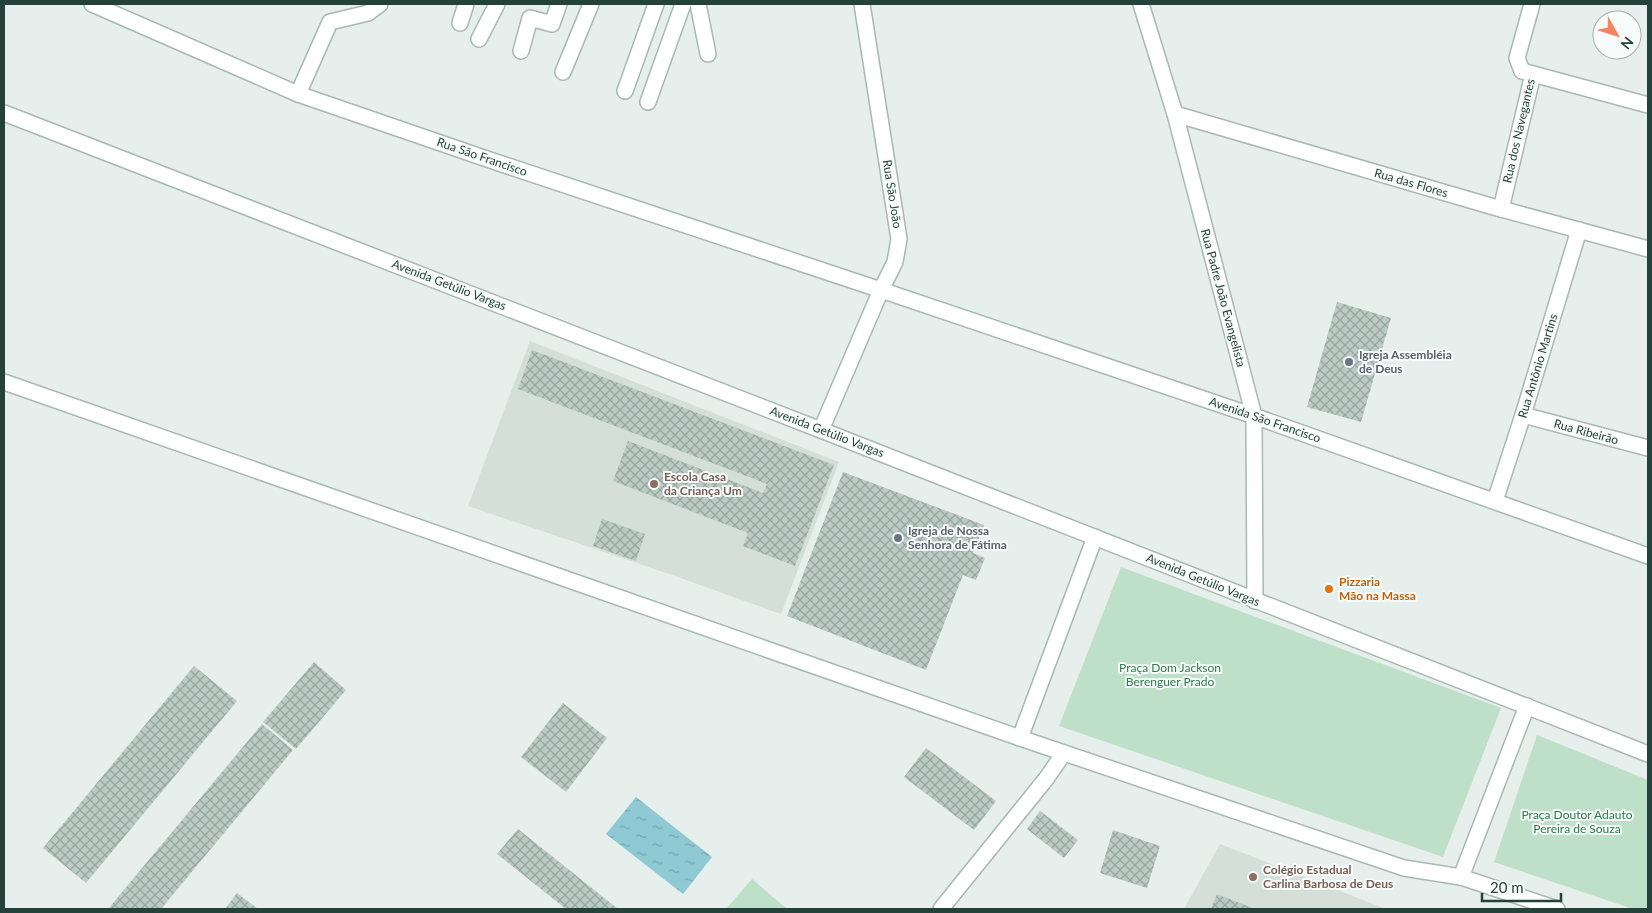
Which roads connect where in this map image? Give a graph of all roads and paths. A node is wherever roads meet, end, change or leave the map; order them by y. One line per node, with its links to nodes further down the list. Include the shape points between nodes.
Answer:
1 (92, 4): 20 (street, Rua São Francisco)
2 (380, 4): 20 (street, via 368,13 330,22)
3 (466, 4): 13 (street)
4 (497, 4): 14 (street)
5 (559, 4): 15 (street, via 552,24 530,18)
6 (591, 4): 17 (street)
7 (656, 4): 19 (street)
8 (683, 4): 21 (street)
9 (698, 4): 16 (street)
10 (862, 4): 28 (street, Rua São João, via 899,239 895,262)
11 (1141, 4): 24 (street, Rua Padre João Evangelista)
12 (1532, 4): 18 (street, Rua dos Navegantes, via 1517,58)
13 (460, 23)
14 (479, 39)
15 (521, 51)
16 (708, 54)
17 (563, 72)
18 (1528, 73): 22 (street); 25 (street, Rua dos Navegantes)
19 (625, 91)
20 (298, 94): 28 (street, Rua São Francisco)
21 (648, 102)
22 (1648, 105)
23 (4, 113): 32 (street, Avenida Getúlio Vargas)
24 (1176, 114): 25 (street, Rua das Flores); 31 (street, Rua Padre João Evangelista)
25 (1501, 209): 26 (street, Rua das Flores)
26 (1579, 230): 27 (street, Rua das Flores); 30 (street, Rua Antônio Martins)
27 (1648, 248)
28 (880, 290): 31 (street, Avenida São Francisco); 32 (street, Rua São João)
29 (4, 382): 39 (street)
30 (1523, 415): 33 (street, Rua Ribeirão); 34 (street, Rua Antônio Martins)
31 (1254, 416): 34 (street, Avenida São Francisco); 37 (street, Rua Padre João Evangelista)
32 (821, 430): 35 (street, Avenida Getúlio Vargas)
33 (1648, 448)
34 (1495, 501): 36 (street, Avenida São Francisco)
35 (1095, 537): 37 (street, Avenida Getúlio Vargas); 39 (street)
36 (1648, 556)
37 (1255, 601): 38 (street, Avenida Getúlio Vargas)
38 (1527, 706): 41 (street, Avenida Getúlio Vargas); 42 (street)
39 (1020, 738): 40 (street)
40 (1064, 753): 42 (street, via 1404,868); 43 (street)
41 (1648, 754)
42 (1460, 877): 44 (street)
43 (941, 909)
44 (1557, 909)

